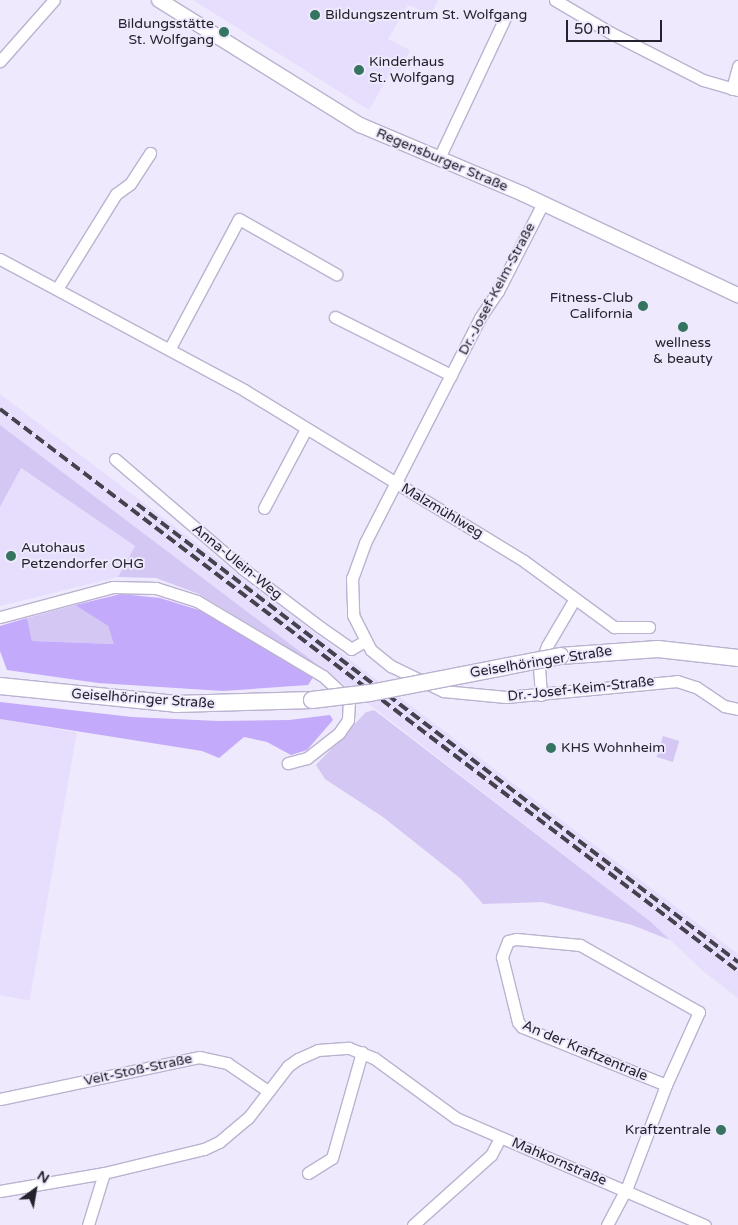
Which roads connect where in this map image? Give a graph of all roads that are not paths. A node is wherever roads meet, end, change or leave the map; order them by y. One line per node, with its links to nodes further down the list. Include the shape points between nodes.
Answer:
1 (54, 0): 5 (street)
2 (159, 0): 9 (street, Regensburger Straße, via 360,126)
3 (555, 0): 7 (street, via 702,80)
4 (504, 20): 9 (street)
5 (0, 61)
6 (738, 66): 7 (street)
7 (735, 90)
8 (150, 154): 13 (street, via 130,184 116,194)
9 (439, 158): 10 (street, Regensburger Straße)
10 (543, 203): 14 (street, Regensburger Straße); 17 (street, Dr.-Josef-Keim-Straße)
11 (0, 259): 13 (street, Malzmühlweg)
12 (336, 274): 16 (street, via 239,219)
13 (57, 288): 16 (street, Malzmühlweg)
14 (738, 295)
15 (335, 317): 17 (street)
16 (170, 348): 18 (street, Malzmühlweg)
17 (451, 375): 20 (street, Dr.-Josef-Keim-Straße)
18 (306, 429): 20 (street, Malzmühlweg); 21 (street)
19 (116, 460): 25 (street, Anna-Ulein-Weg, via 242,568 320,627 351,649)
20 (396, 484): 22 (street, Malzmühlweg, via 524,561); 25 (street, Dr.-Josef-Keim-Straße, via 365,544 352,578 353,615)
21 (264, 508)
22 (574, 600): 24 (street, Malzmühlweg, via 614,628); 28 (street, via 547,646 540,666)
23 (0, 617): 30 (street, via 113,587 156,588 198,601 323,676 348,700 348,720 340,733 307,758)
24 (649, 627)
25 (365, 641): 28 (street, Dr.-Josef-Keim-Straße, via 391,666 443,691 474,696)
26 (738, 658): 27 (main road, Geiselhöringer Straße, bridge, via 658,649 560,656 380,691 312,700 176,704)
27 (0, 686)
28 (541, 695): 29 (street, Dr.-Josef-Keim-Straße, via 677,681 696,687 724,706)
29 (738, 709)
30 (288, 763)
31 (362, 1052): 33 (street, via 336,1048 308,1054 288,1066); 35 (street, via 456,1118); 36 (street, via 332,1158)
32 (666, 1085): 32 (street, An der Kraftzentrale, via 699,1012 580,946 516,939 508,942 502,957 522,1027); 38 (street, An der Kraftzentrale)
33 (268, 1091): 34 (street, Veit-Stoß-Straße, via 227,1063 199,1057); 37 (street, via 248,1118 219,1142 189,1154)
34 (0, 1099)
35 (500, 1138): 38 (street, Mahkornstraße); 41 (street, Mahkornstraße, via 492,1156)
36 (308, 1172)
37 (104, 1173): 39 (street); 40 (street)
38 (626, 1190): 42 (street, An der Kraftzentrale); 43 (street, Mahkornstraße)
39 (0, 1191)
40 (88, 1225)
41 (413, 1225)
42 (607, 1225)
43 (705, 1225)

